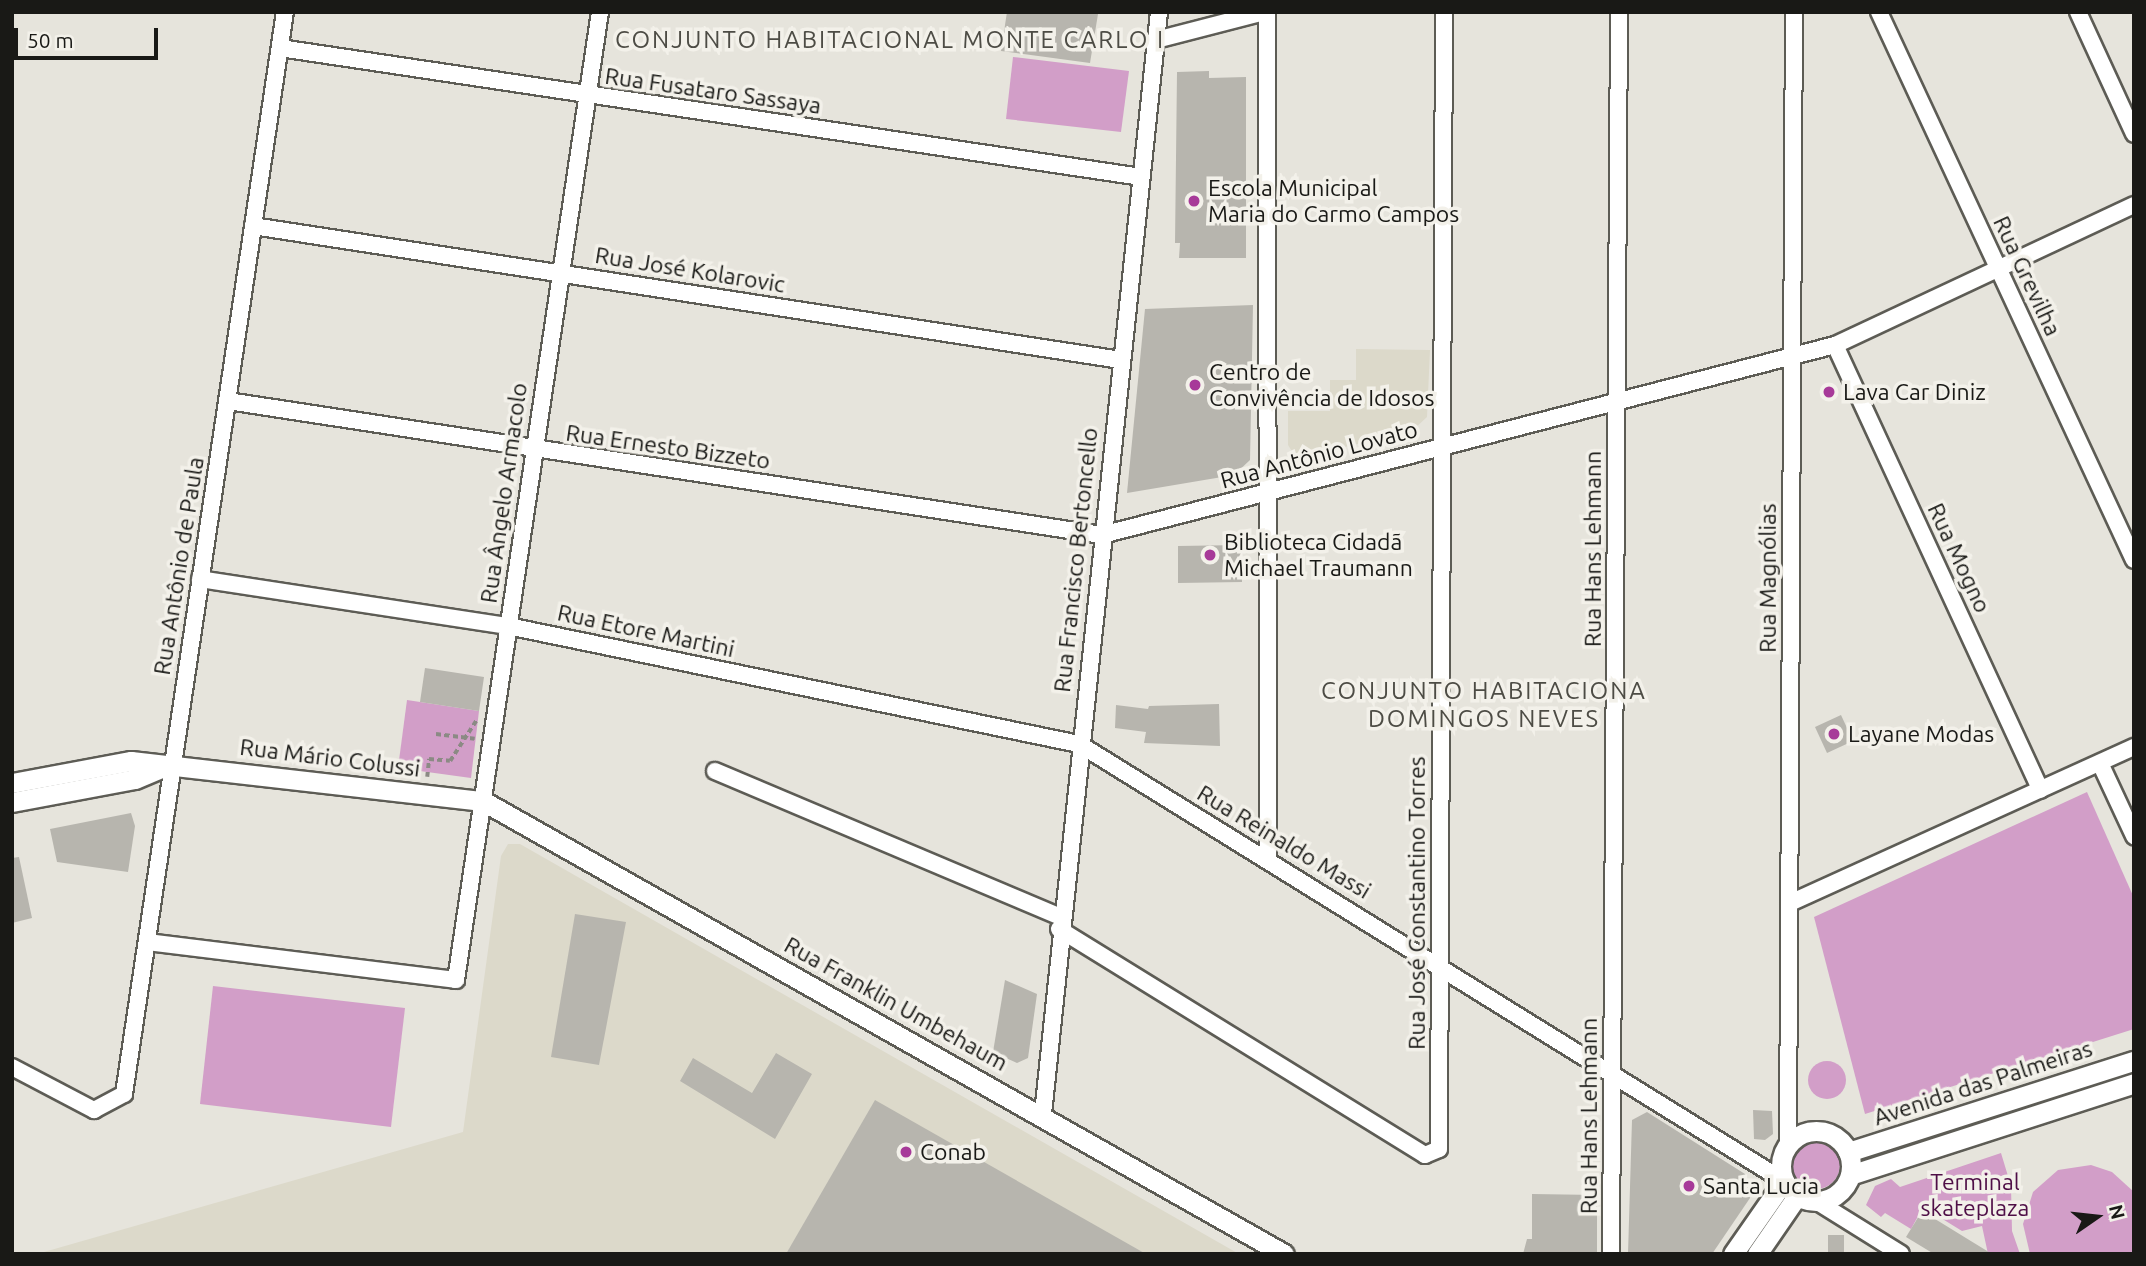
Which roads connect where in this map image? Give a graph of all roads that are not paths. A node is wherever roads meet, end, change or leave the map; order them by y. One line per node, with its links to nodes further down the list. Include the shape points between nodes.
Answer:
1 (285, 12): 11 (street, Rua Antônio de Paula)
2 (600, 12): 12 (street, Rua Ângelo Armacolo)
3 (1159, 12): 10 (street, Rua Francisco Bertoncello)
4 (1265, 12): 10 (street); 26 (street)
5 (1444, 12): 24 (street, Rua José Constantino Torres)
6 (1619, 12): 23 (street, Rua Hans Lehmann)
7 (1794, 12): 20 (street, Rua Magnólias)
8 (1879, 12): 17 (street, Rua Grevilha)
9 (2078, 12): 13 (street)
10 (1156, 40): 14 (street, Rua Francisco Bertoncello)
11 (280, 48): 12 (street, Rua Fusataro Sassaya); 16 (street, Rua Antônio de Paula)
12 (587, 96): 14 (street, Rua Fusataro Sassaya); 18 (street, Rua Ângelo Armacolo)
13 (2134, 134)
14 (1141, 177): 21 (street, Rua Francisco Bertoncello)
15 (2134, 205): 17 (street, Rua Antônio Lovato)
16 (253, 226): 18 (street, Rua José Kolarovic); 22 (street, Rua Antônio de Paula)
17 (1998, 268): 19 (street, Rua Antônio Lovato); 28 (street, Rua Grevilha)
18 (561, 272): 21 (street, Rua José Kolarovic); 25 (street, Rua Ângelo Armacolo)
19 (1835, 345): 20 (street, Rua Antônio Lovato); 38 (street, Rua Mogno)
20 (1791, 359): 23 (street, Rua Antônio Lovato); 43 (street, Rua Magnólias)
21 (1121, 360): 27 (street, Rua Francisco Bertoncello)
22 (228, 401): 25 (street, Rua Ernesto Bizzeto); 29 (street, Rua Antônio de Paula)
23 (1616, 403): 24 (street, Rua Antônio Lovato); 49 (street, Rua Hans Lehmann)
24 (1442, 446): 26 (street, Rua Antônio Lovato); 46 (street, Rua José Constantino Torres)
25 (532, 450): 27 (street, Rua Ernesto Bizzeto); 30 (street, Rua Ângelo Armacolo)
26 (1266, 492): 27 (street, Rua Antônio Lovato); 42 (street)
27 (1102, 535): 31 (street, Rua Francisco Bertoncello)
28 (2134, 560)
29 (200, 579): 30 (street, Rua Etore Martini); 34 (street, Rua Antônio de Paula)
30 (508, 626): 31 (street, Rua Etore Martini); 39 (street, Rua Ângelo Armacolo)
31 (1079, 744): 42 (street, Rua Reinaldo Massi); 44 (street, Rua Francisco Bertoncello)
32 (2134, 747): 33 (street)
33 (2100, 763): 38 (street); 41 (street)
34 (171, 764): 35 (street, Rua Mário Colussi); 39 (street, Rua Mário Colussi); 45 (street, Rua Antônio de Paula)
35 (133, 770): 37 (street); 40 (street)
36 (715, 771): 44 (street)
37 (12, 783)
38 (2041, 790): 43 (street)
39 (483, 801): 45 (street, Rua Ângelo Armacolo, via 456,980); 51 (street, Rua Franklin Umbehaum)
40 (12, 802)
41 (2134, 836)
42 (1268, 859): 46 (street, Rua Reinaldo Massi)
43 (1790, 903): 52 (street, Rua Magnólias)
44 (1060, 923): 46 (street, Rua José Constantino Torres, via 1425,1156 1439,1149); 51 (street, Rua Francisco Bertoncello)
45 (147, 942): 48 (street, Rua Antônio de Paula, via 124,1094 94,1111)
46 (1439, 964): 49 (street, Rua Reinaldo Massi)
47 (2134, 1061): 53 (street, Avenida das Palmeiras)
48 (12, 1067)
49 (1613, 1075): 55 (street, Rua Reinaldo Massi); 58 (street, Rua Hans Lehmann)
50 (2134, 1083): 54 (street, Avenida das Palmeiras)
51 (1044, 1114): 57 (street, Rua Franklin Umbehaum)
52 (1788, 1144): 53 (street, via 1815,1130 1835,1136); 55 (street, via 1781,1162)
53 (1848, 1152): 54 (street)
54 (1850, 1175): 55 (street, via 1837,1194)
55 (1799, 1193): 56 (street, Rua Reinaldo Massi); 59 (street); 60 (street)
56 (1872, 1236): 61 (street); 62 (street, Rua Reinaldo Massi)
57 (1284, 1254)
58 (1611, 1254)
59 (1733, 1254)
60 (1758, 1254)
61 (1872, 1254)
62 (1901, 1254)

